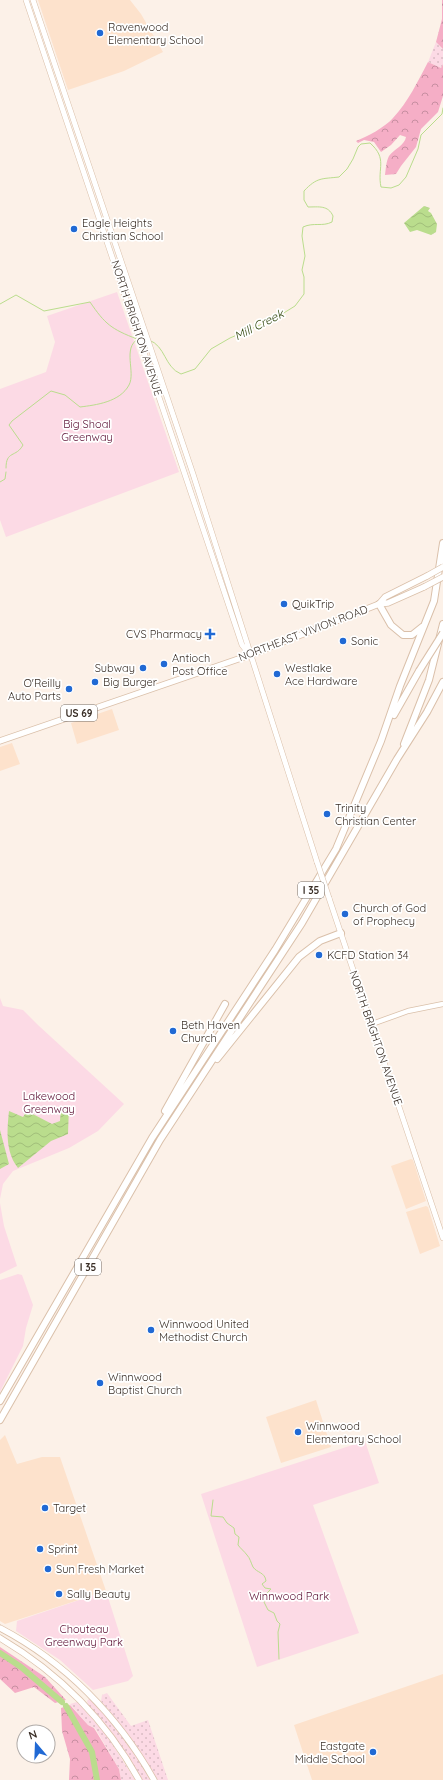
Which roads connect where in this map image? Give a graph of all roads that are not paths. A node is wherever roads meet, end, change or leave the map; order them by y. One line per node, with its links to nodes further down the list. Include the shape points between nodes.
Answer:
1 (26, 0): 10 (main road, NORTH BRIGHTON AVENUE, via 242,645)
2 (33, 0): 10 (main road, NORTH BRIGHTON AVENUE, via 144,327 248,642)
3 (443, 543): 7 (highway, I 35, via 434,601)
4 (443, 567): 6 (main road, NORTHEAST VIVION ROAD / US 69, bridge, via 385,597)
5 (443, 577): 6 (main road, NORTHEAST VIVION ROAD / US 69, bridge, via 388,603)
6 (379, 604): 7 (highway, via 391,625 403,635 415,634); 10 (main road, NORTHEAST VIVION ROAD / US 69)
7 (426, 621): 13 (highway, I 35)
8 (443, 624): 14 (highway, I 35, via 429,680)
9 (443, 633): 13 (highway, bridge, via 401,701)
10 (250, 655): 12 (main road, NORTHEAST VIVION ROAD / US 69); 15 (main road, NORTH BRIGHTON AVENUE, bridge)
11 (443, 682): 14 (highway)
12 (0, 741)
13 (381, 741): 20 (highway, I 35, via 336,849)
14 (398, 758): 19 (highway, I 35, via 302,923)
15 (340, 933): 18 (main road, NORTH BRIGHTON AVENUE); 19 (highway, via 320,941 298,957)
16 (225, 1004): 20 (highway)
17 (443, 1004): 18 (street, via 408,1011)
18 (372, 1024): 21 (main road, NORTH BRIGHTON AVENUE)
19 (199, 1081): 23 (highway, I 35, via 160,1140)
20 (152, 1138): 22 (highway, I 35)
21 (443, 1238)
22 (0, 1401)
23 (0, 1420)
24 (0, 1628): 25 (main road)
25 (9, 1633): 26 (main road); 29 (main road, via 57,1665 93,1695 117,1723)
26 (0, 1634)
27 (0, 1638): 28 (main road, via 35,1660 80,1699 114,1739)
28 (139, 1780)
29 (154, 1780)

